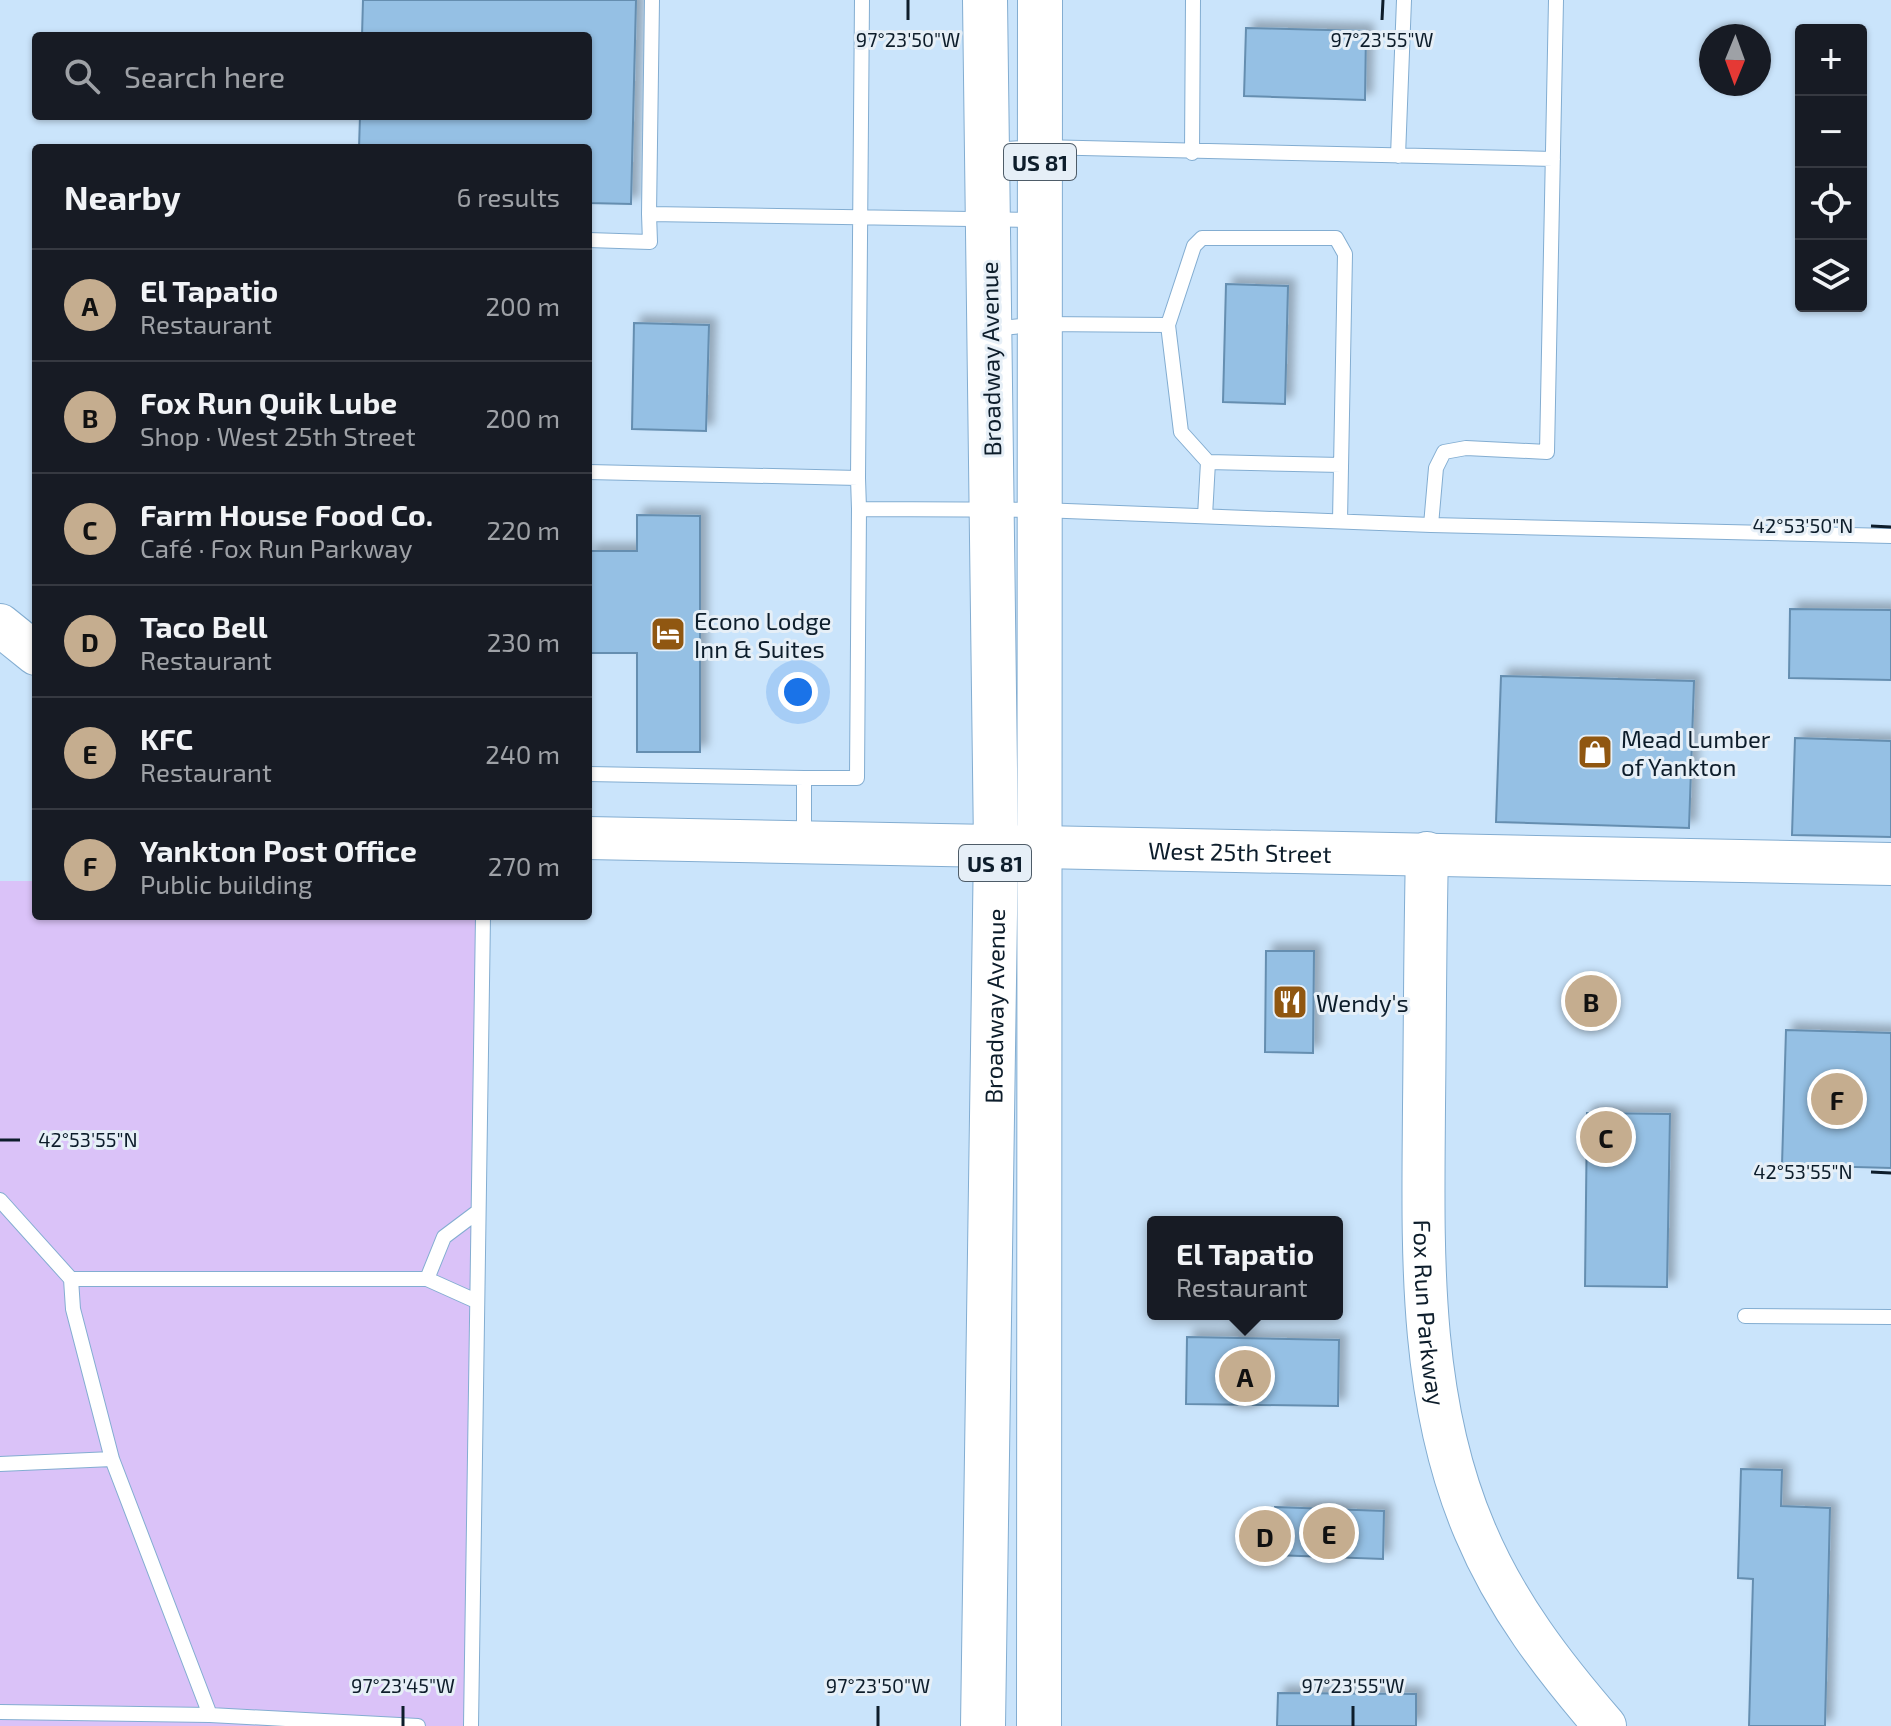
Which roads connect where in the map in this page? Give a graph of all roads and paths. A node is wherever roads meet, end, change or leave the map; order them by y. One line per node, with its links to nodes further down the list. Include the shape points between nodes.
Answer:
1 (652, 0): 13 (lane)
2 (862, 0): 14 (lane)
3 (985, 0): 9 (highway, Broadway Avenue / US 81)
4 (1040, 0): 8 (highway, Broadway Avenue / US 81)
5 (1193, 0): 10 (lane)
6 (1404, 0): 11 (lane)
7 (1556, 0): 12 (lane)
8 (1040, 147): 9 (lane); 10 (lane); 16 (highway, Broadway Avenue / US 81)
9 (987, 150): 15 (highway, Broadway Avenue / US 81)
10 (1192, 153): 11 (lane)
11 (1398, 156): 12 (lane)
12 (1553, 159): 30 (lane, via 1547,452 1444,452 1436,468)
13 (649, 214): 14 (lane); 17 (lane, via 650,242)
14 (860, 217): 15 (lane); 24 (lane)
15 (988, 219): 16 (lane); 20 (highway, Broadway Avenue / US 81)
16 (1040, 220): 18 (highway, Broadway Avenue / US 81)
17 (592, 240)
18 (1041, 324): 19 (lane); 20 (lane); 27 (highway, Broadway Avenue / US 81)
19 (1168, 325): 21 (lane, via 1181,432); 22 (lane, via 1194,246 1202,238 1336,238 1345,254)
20 (989, 329): 26 (highway, Broadway Avenue / US 81)
21 (1208, 462): 22 (lane); 28 (lane)
22 (1341, 465): 29 (lane)
23 (592, 472): 24 (lane)
24 (858, 478): 25 (lane)
25 (859, 509): 26 (lane); 35 (lane, via 857,778)
26 (992, 510): 27 (lane); 38 (highway, Broadway Avenue / US 81)
27 (1041, 510): 28 (lane); 39 (highway, Broadway Avenue / US 81)
28 (1205, 516): 29 (lane)
29 (1340, 521): 30 (lane)
30 (1431, 525): 31 (lane)
31 (1891, 536)
32 (0, 625): 33 (street)
33 (32, 651)
34 (592, 774): 35 (lane)
35 (804, 778): 37 (lane)
36 (592, 838): 37 (street, West 25th Street)
37 (804, 843): 38 (street, West 25th Street)
38 (996, 846): 39 (street, West 25th Street); 56 (highway, Broadway Avenue / US 81)
39 (1041, 847): 40 (street, West 25th Street); 57 (highway, Broadway Avenue / US 81)
40 (1427, 853): 41 (street, West 25th Street); 58 (street, Fox Run Parkway, via 1423,1231 1441,1411 1467,1509 1500,1584 1532,1637)
41 (1891, 864)
42 (483, 920): 44 (lane)
43 (0, 1200): 45 (lane)
44 (476, 1213): 46 (lane, via 444,1237); 47 (lane)
45 (71, 1279): 46 (lane); 50 (lane, via 73,1309)
46 (427, 1279): 47 (lane)
47 (476, 1301): 55 (lane)
48 (1745, 1316): 49 (lane)
49 (1891, 1317)
50 (112, 1459): 51 (lane); 53 (lane)
51 (0, 1464)
52 (0, 1712): 53 (lane)
53 (210, 1715): 54 (lane)
54 (418, 1726)
55 (471, 1726)
56 (983, 1726)
57 (1039, 1726)
58 (1605, 1726)

